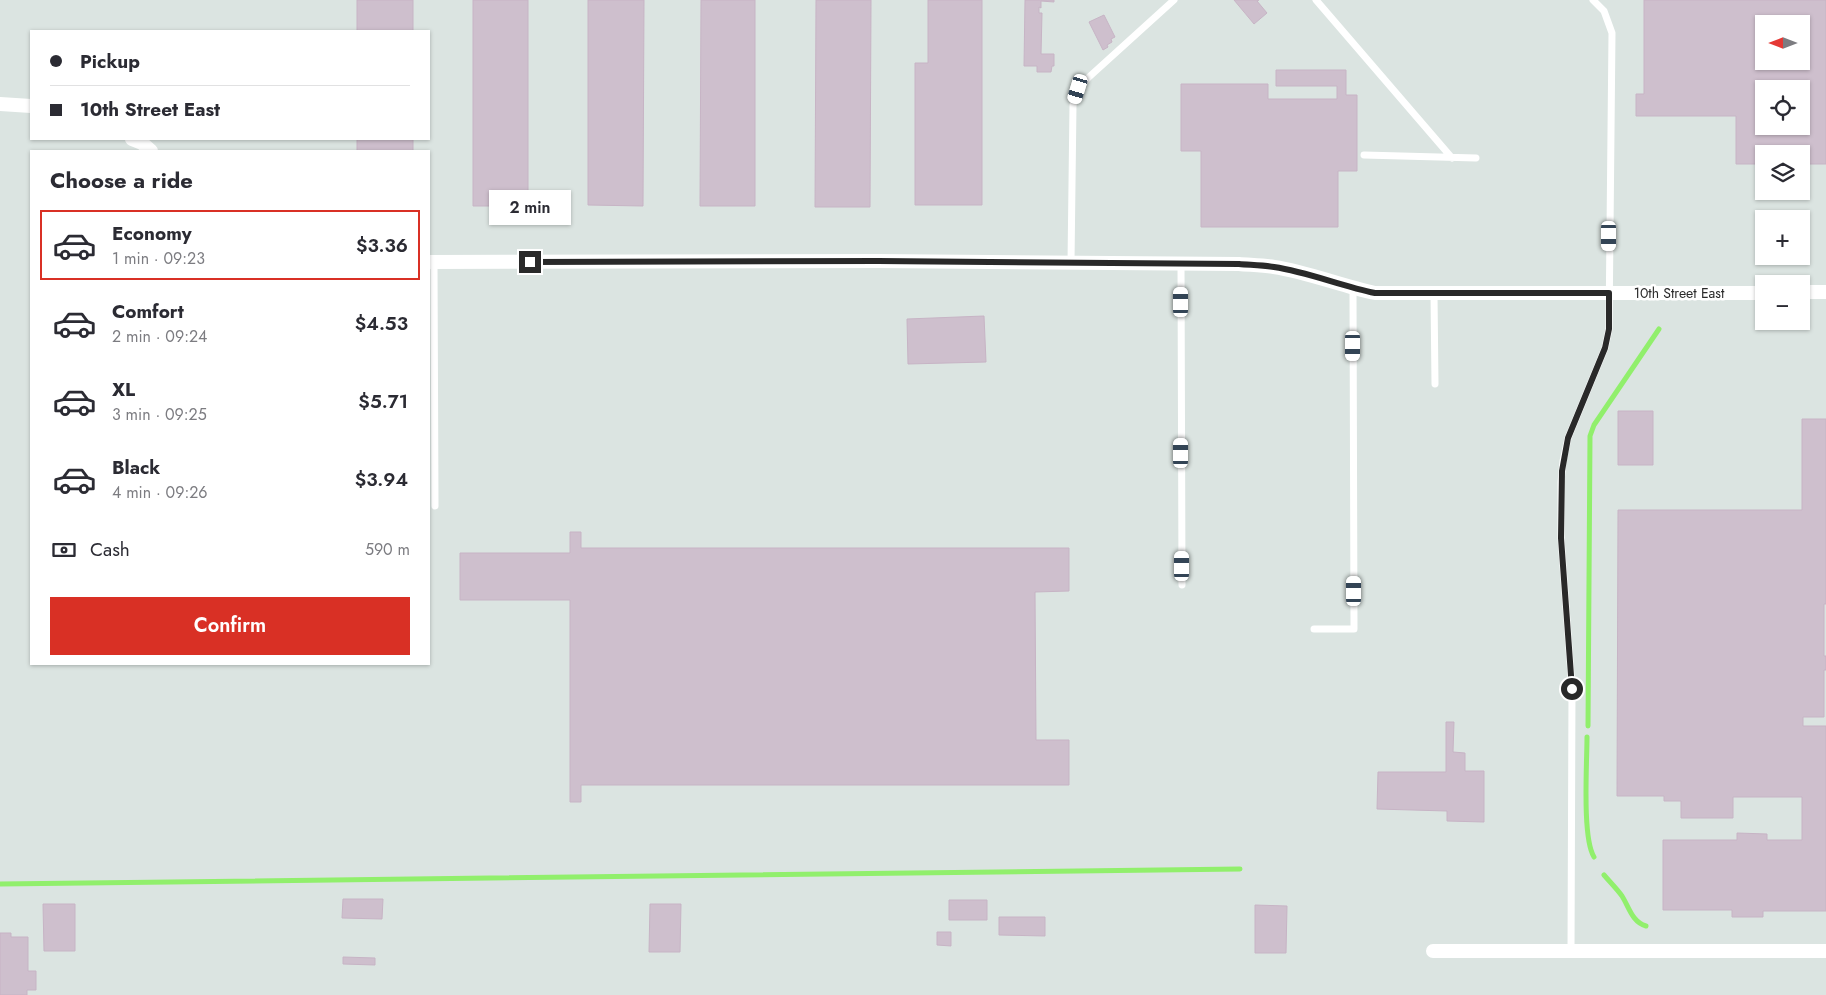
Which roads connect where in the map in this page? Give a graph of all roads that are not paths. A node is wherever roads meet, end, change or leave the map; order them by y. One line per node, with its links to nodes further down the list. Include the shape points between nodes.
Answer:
1 (1174, 0): 12 (lane, via 1078,89 1073,106)
2 (1316, 0): 9 (lane)
3 (1593, 0): 17 (lane, via 1604,11 1612,33)
4 (0, 104): 5 (street)
5 (30, 106)
6 (134, 140): 7 (street)
7 (150, 150)
8 (1364, 155): 9 (lane)
9 (1452, 158): 10 (lane)
10 (1476, 158)
11 (431, 262): 12 (street, 10th Street East); 21 (lane)
12 (1071, 263): 13 (street, 10th Street East)
13 (1181, 264): 14 (street, 10th Street East, via 1274,267); 22 (lane)
14 (1353, 289): 19 (street, 10th Street East, via 1375,293); 23 (lane, via 1354,629)
15 (1810, 292): 16 (street)
16 (1826, 292)
17 (1609, 293): 18 (street, 10th Street East); 19 (street, 10th Street East); 25 (lane, via 1609,329 1605,348 1568,438 1561,482 1561,538 1572,689)
18 (1755, 293)
19 (1434, 294): 20 (lane)
20 (1435, 384)
21 (435, 506)
22 (1182, 585)
23 (1314, 630)
24 (1433, 951): 25 (street)
25 (1572, 951): 26 (street)
26 (1826, 951)

